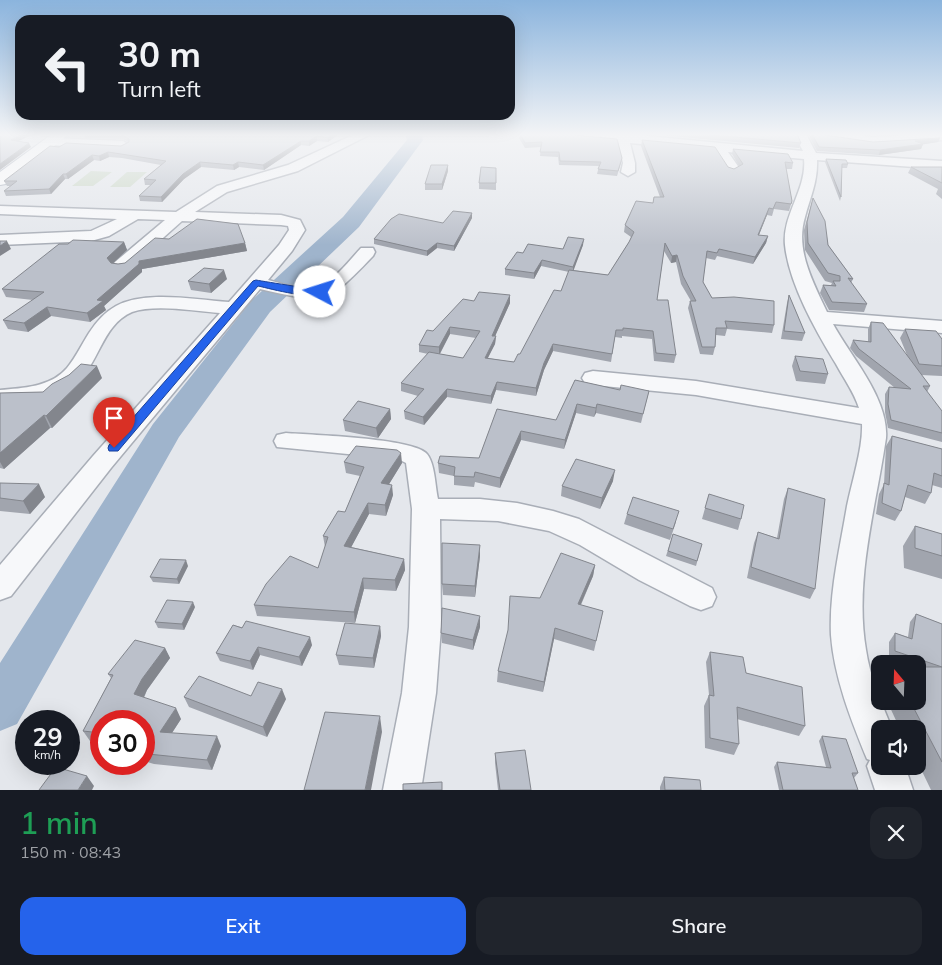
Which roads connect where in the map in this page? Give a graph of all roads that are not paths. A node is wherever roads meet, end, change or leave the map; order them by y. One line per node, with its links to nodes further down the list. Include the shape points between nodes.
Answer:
1 (12, 171): 4 (main road)
2 (283, 171): 7 (street, via 222,189)
3 (808, 171): 13 (street, via 809,181 793,230 793,242 796,258)
4 (0, 180)
5 (0, 210): 6 (street)
6 (136, 215): 7 (street); 8 (street, via 91,236)
7 (178, 217): 10 (street); 11 (street, via 295,223 296,234)
8 (0, 240)
9 (367, 252): 11 (street, via 320,292)
10 (121, 266)
11 (256, 283): 12 (street)
12 (235, 308): 16 (street, via 142,304 124,309 98,335 66,381 45,390); 20 (street)
13 (822, 317): 14 (street); 17 (street)
14 (942, 328)
15 (593, 378): 17 (street, via 696,388)
16 (0, 397)
17 (881, 430): 22 (street, via 868,464 852,560 848,634 850,654)
18 (286, 441): 19 (street, via 414,456 418,460)
19 (426, 509): 21 (street, via 475,509 567,526); 24 (street, via 427,568 419,693)
20 (5, 572)
21 (702, 597)
22 (872, 720)
23 (889, 775): 25 (street)
24 (402, 790)
25 (894, 790)

